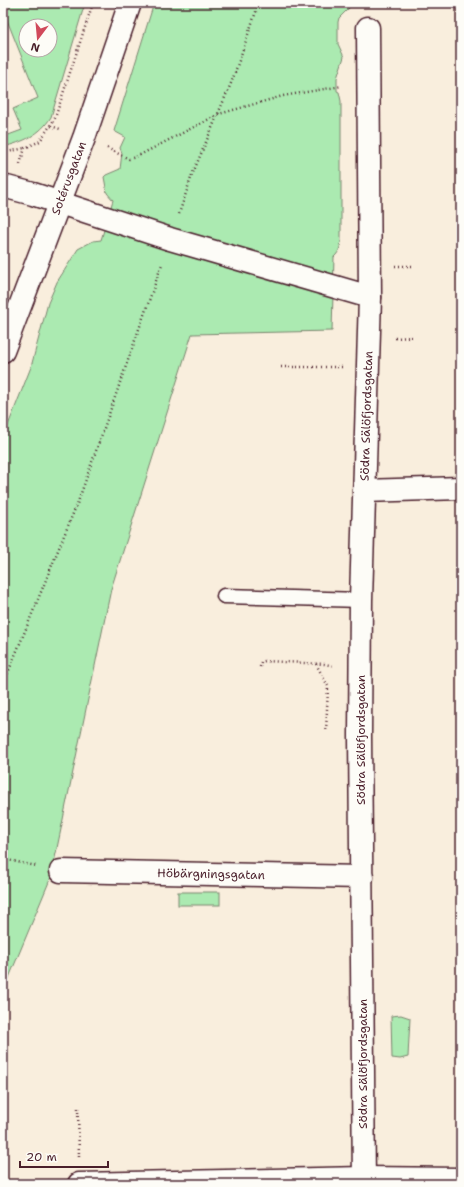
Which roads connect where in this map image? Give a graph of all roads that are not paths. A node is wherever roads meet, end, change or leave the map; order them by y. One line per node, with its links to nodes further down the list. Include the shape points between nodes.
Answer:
1 (130, 3): 4 (street, Sotérusgatan)
2 (368, 28): 5 (street, Södra Sälöfjordsgatan)
3 (7, 188): 4 (street)
4 (60, 203): 5 (street, via 170,239); 6 (street, Sotérusgatan)
5 (370, 297): 8 (street, Södra Sälöfjordsgatan)
6 (3, 351)
7 (461, 488): 8 (street)
8 (364, 491): 10 (street, Södra Sälöfjordsgatan)
9 (224, 596): 10 (lane)
10 (361, 600): 12 (street, Södra Sälöfjordsgatan)
11 (60, 871): 12 (street, Höbärgningsgatan)
12 (362, 877): 14 (street, Södra Sälöfjordsgatan)
13 (461, 1179): 14 (street)
14 (364, 1181): 15 (street)
15 (79, 1184)

